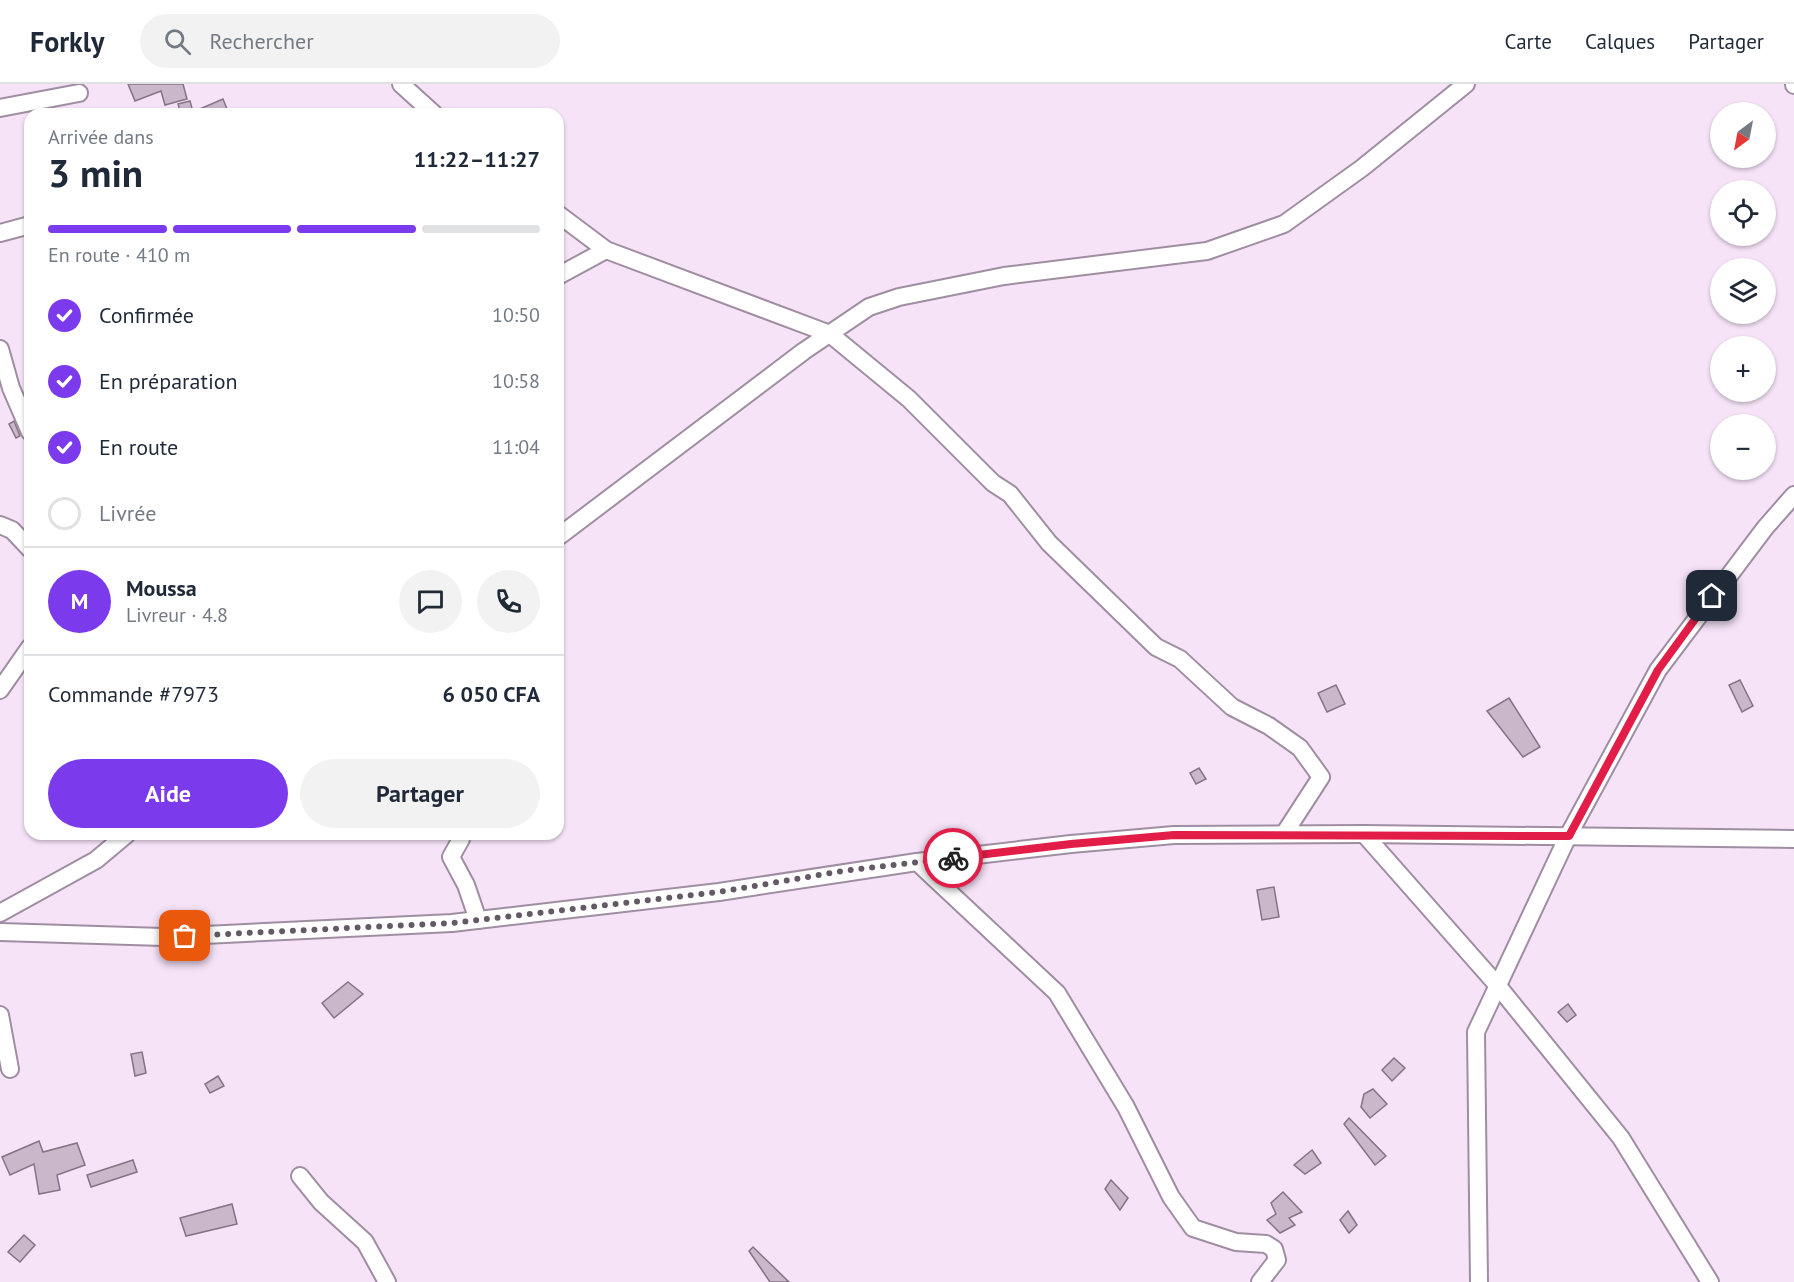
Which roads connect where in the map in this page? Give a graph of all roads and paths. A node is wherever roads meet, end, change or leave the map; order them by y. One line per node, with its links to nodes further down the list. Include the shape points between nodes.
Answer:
1 (401, 84): 5 (street)
2 (1466, 84): 11 (street, via 1362,168 1284,224 1207,251 1004,276 899,297 869,307)
3 (80, 93): 4 (street)
4 (0, 108)
5 (427, 108)
6 (564, 218): 9 (street)
7 (24, 227): 8 (street)
8 (0, 233)
9 (606, 250): 10 (street); 11 (street)
10 (564, 273)
11 (830, 334): 16 (street); 20 (street, via 909,399 993,483 1010,494 1049,543 1156,647 1180,659 1232,707 1300,748 1321,777)
12 (0, 349): 13 (street)
13 (24, 418)
14 (1794, 495): 22 (street, via 1658,670)
15 (0, 525): 17 (street, via 12,530)
16 (564, 532)
17 (24, 543)
18 (24, 656): 19 (street)
19 (0, 690)
20 (1284, 834): 21 (street); 26 (street, via 1174,835)
21 (1364, 834): 22 (street); 30 (street)
22 (1569, 836): 25 (street); 30 (street)
23 (121, 840): 27 (street, via 96,860)
24 (460, 840): 28 (street, via 451,857 466,885)
25 (1793, 840)
26 (917, 862): 28 (street, via 719,892); 35 (street, via 1057,993 1126,1107 1171,1197 1193,1228 1236,1242 1266,1244 1274,1250 1277,1260)
27 (0, 913)
28 (477, 920): 29 (street, via 163,937)
29 (0, 932)
30 (1498, 986): 36 (street, via 1476,1032); 37 (street, via 1621,1138)
31 (0, 1015): 32 (street)
32 (10, 1069)
33 (300, 1176): 34 (street, via 321,1202 365,1242)
34 (387, 1282)
35 (1260, 1282)
36 (1479, 1282)
37 (1710, 1282)

